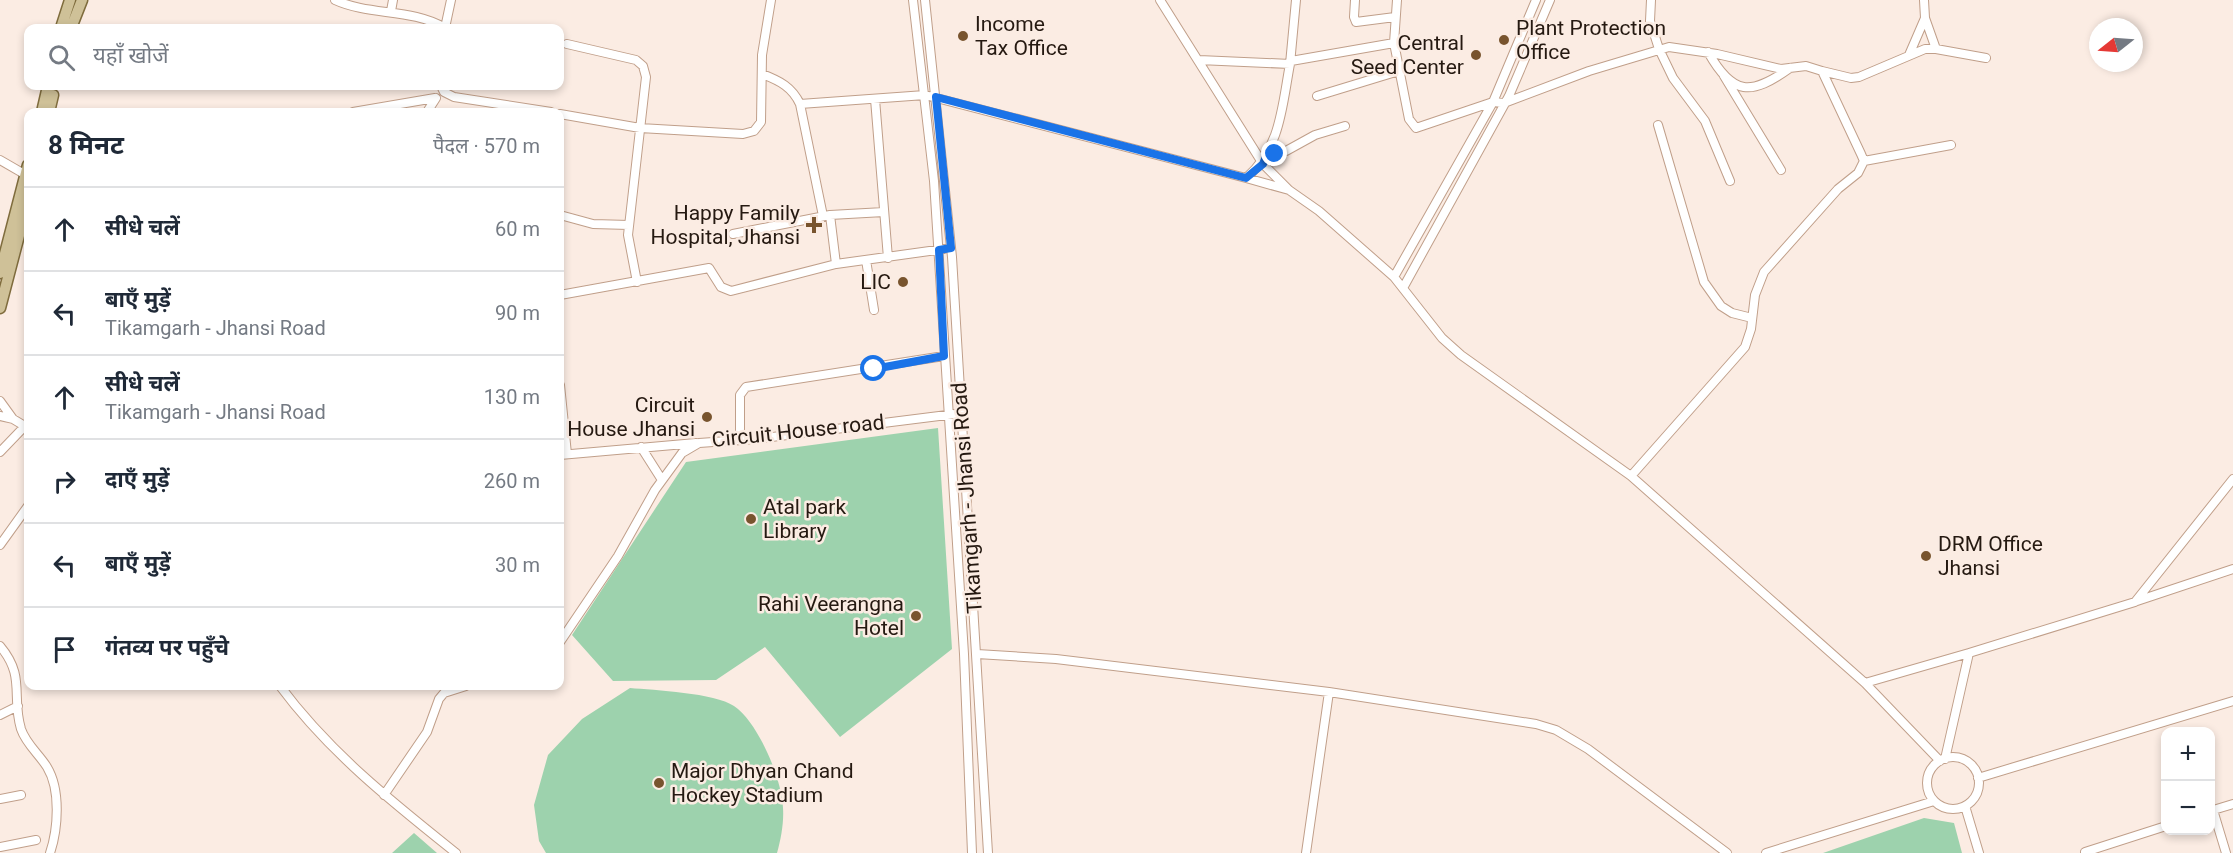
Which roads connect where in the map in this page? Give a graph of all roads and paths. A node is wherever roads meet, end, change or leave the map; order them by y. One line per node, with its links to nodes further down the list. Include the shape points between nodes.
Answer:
1 (70, 0): 20 (main road)
2 (81, 0): 21 (main road)
3 (335, 0): 17 (street)
4 (393, 0): 17 (street)
5 (451, 0): 23 (street)
6 (771, 0): 36 (street)
7 (913, 0): 42 (street, Tikamgarh - Jhansi Road)
8 (925, 0): 44 (street, Tikamgarh - Jhansi Road)
9 (1160, 0): 31 (street)
10 (1296, 0): 32 (street)
11 (1354, 0): 18 (street, via 1356,22)
12 (1397, 0): 18 (street)
13 (1536, 0): 47 (street)
14 (1550, 0): 48 (street)
15 (1651, 0): 26 (street, via 1650,21)
16 (1924, 0): 19 (street)
17 (391, 11): 22 (street)
18 (1395, 17): 24 (street)
19 (1925, 18): 27 (street); 29 (street)
20 (62, 24)
21 (72, 24)
22 (436, 24)
23 (446, 24)
24 (1394, 43): 32 (street); 34 (street)
25 (567, 44): 58 (street, via 636,60 643,66 646,94)
26 (1659, 49): 28 (street); 48 (street); 68 (street, via 1673,78 1705,121)
27 (1936, 49): 29 (street); 30 (street)
28 (1708, 52): 33 (street, via 1780,69); 37 (street)
29 (1909, 55): 35 (street, via 1851,78)
30 (1986, 58)
31 (1199, 60): 32 (street); 63 (street)
32 (1291, 62): 60 (street, via 1278,130)
33 (1791, 68): 35 (street, via 1806,66); 37 (street, via 1767,85 1756,87 1734,84)
34 (1399, 71): 43 (street); 47 (street, via 1413,127)
35 (1822, 71): 62 (street)
36 (762, 74): 49 (street, via 780,80); 58 (street, via 761,122 753,131 743,134)
37 (1724, 76): 65 (street)
38 (47, 90): 50 (main road)
39 (55, 90): 51 (main road)
40 (441, 90): 45 (street)
41 (444, 90): 54 (street, via 454,97)
42 (925, 95): 44 (street); 46 (street); 77 (street, Tikamgarh - Jhansi Road)
43 (1317, 96)
44 (936, 97): 66 (street); 76 (street, Tikamgarh - Jhansi Road)
45 (435, 98): 52 (street); 53 (street)
46 (876, 99): 49 (street); 70 (street)
47 (1493, 102): 48 (street); 82 (street)
48 (1504, 103): 84 (street)
49 (801, 105): 71 (street)
50 (43, 108)
51 (50, 108)
52 (376, 108)
53 (429, 108)
54 (525, 108)
55 (564, 115): 58 (street)
56 (1658, 125): 88 (street, via 1704,282 1721,306)
57 (1345, 126): 60 (street, via 1309,137 1286,151)
58 (640, 128): 74 (street)
59 (1951, 145): 62 (street)
60 (1267, 154): 63 (street)
61 (0, 160): 64 (street)
62 (1864, 161): 88 (street, via 1858,173 1838,189 1764,272)
63 (1263, 164): 66 (street); 69 (street)
64 (24, 169)
65 (1781, 170)
66 (1246, 178): 69 (street)
67 (24, 181): 81 (main road)
68 (1730, 181)
69 (1289, 190): 82 (street)
70 (884, 212): 71 (street); 78 (street)
71 (826, 215): 75 (street); 80 (street)
72 (24, 216): 86 (main road)
73 (564, 216): 74 (street, via 593,224)
74 (629, 225): 83 (street, via 629,247)
75 (733, 234)
76 (951, 248): 77 (street); 91 (street, Tikamgarh - Jhansi Road)
77 (939, 250): 78 (street); 89 (street, Tikamgarh - Jhansi Road)
78 (888, 258): 79 (street)
79 (866, 260): 80 (street); 87 (street)
80 (836, 264): 83 (street, via 731,291 721,287 709,268)
81 (0, 273)
82 (1394, 277): 84 (street)
83 (637, 282): 85 (street)
84 (1403, 288): 102 (street, via 1442,338 1461,355)
85 (564, 294)
86 (0, 308)
87 (874, 310)
88 (1752, 318): 102 (street, via 1745,347)
89 (944, 356): 92 (street, Tikamgarh - Jhansi Road); 97 (street, via 746,387 740,395)
90 (0, 401): 94 (street)
91 (963, 413): 92 (street, Circuit House road); 112 (street, Tikamgarh - Jhansi Road)
92 (947, 415): 97 (street, Circuit House road); 121 (street, Tikamgarh - Jhansi Road)
93 (0, 416): 94 (street)
94 (12, 419): 95 (street)
95 (24, 426)
96 (24, 431): 100 (street)
97 (740, 440): 98 (street, Circuit House road)
98 (699, 442): 99 (street); 104 (street, Circuit House road, via 682,453)
99 (642, 447): 101 (street); 104 (street)
100 (0, 452)
101 (564, 455)
102 (1631, 476): 113 (street)
103 (2233, 478): 108 (street)
104 (662, 480): 109 (street, Circuit House road, via 618,556)
105 (24, 512): 106 (street)
106 (0, 545)
107 (2233, 569): 108 (street)
108 (2135, 602): 111 (street)
109 (564, 636)
110 (0, 646): 118 (street, via 13,663)
111 (1968, 653): 113 (street); 122 (street)
112 (976, 654): 116 (street, via 1056,659); 120 (street, Tikamgarh - Jhansi Road)
113 (1865, 683): 122 (street)
114 (283, 690): 125 (street, via 309,722)
115 (453, 690): 125 (street, via 439,699 423,739)
116 (1329, 692): 140 (street); 141 (street, via 1470,712 1556,730 1588,749)
117 (2233, 701): 123 (street)
118 (18, 706): 119 (street); 136 (street, via 24,736 49,771 53,784 56,828)
119 (0, 715)
120 (982, 729): 121 (street); 139 (street, Tikamgarh - Jhansi Road)
121 (967, 730): 138 (street, Tikamgarh - Jhansi Road)
122 (1942, 760): 123 (street, via 1961,759 1969,763); 127 (street, via 1933,767 1927,784)
123 (1978, 778): 129 (street, via 1976,794)
124 (21, 795): 126 (street)
125 (384, 795): 137 (street)
126 (0, 799)
127 (1934, 801): 129 (street, via 1948,809); 142 (street)
128 (2233, 804): 130 (street)
129 (1965, 806): 143 (street)
130 (2215, 810)
131 (2215, 820): 144 (street)
132 (2161, 828): 135 (street)
133 (36, 840): 134 (street)
134 (0, 847)
135 (2085, 852)
136 (50, 853)
137 (456, 853)
138 (972, 853)
139 (988, 853)
140 (1306, 853)
141 (1727, 853)
142 (1766, 853)
143 (1979, 853)
144 (2226, 853)

